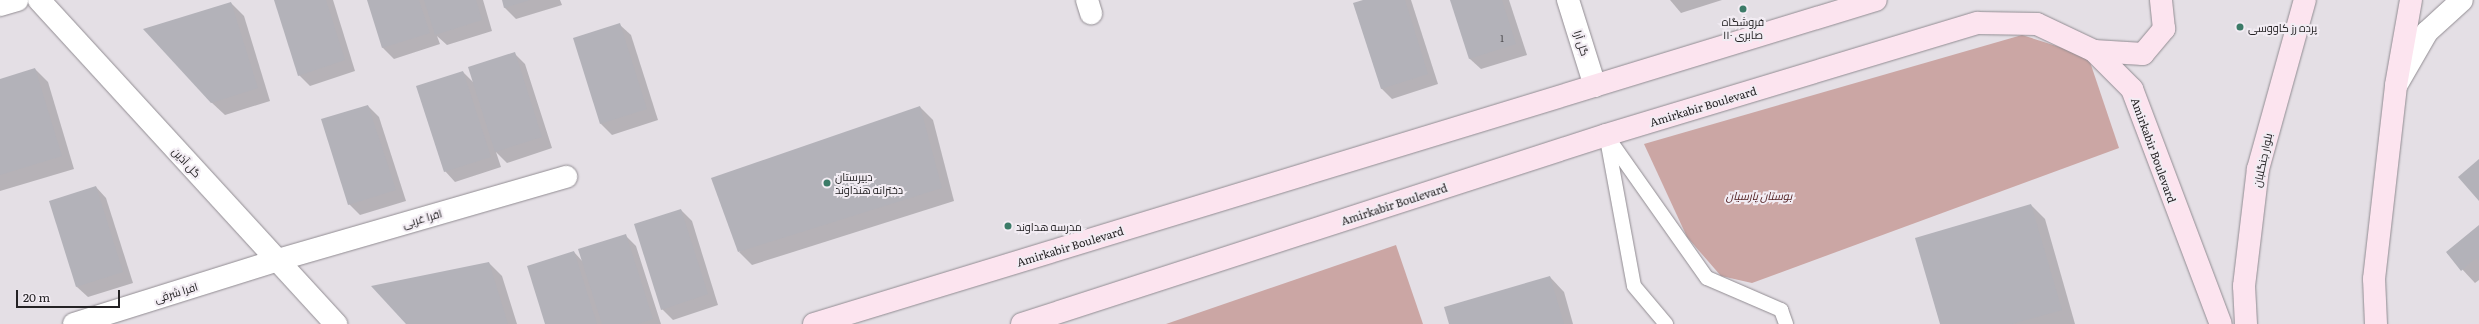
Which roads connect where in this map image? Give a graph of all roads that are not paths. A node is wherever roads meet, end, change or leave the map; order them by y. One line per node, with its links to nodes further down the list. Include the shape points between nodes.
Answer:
1 (17, 0): 9 (street)
2 (38, 0): 15 (street, گل آذین)
3 (1568, 0): 12 (street, گل آرا)
4 (1876, 0): 12 (main road, Amirkabir Boulevard)
5 (2161, 0): 10 (main road, via 2164,29 2143,54)
6 (2305, 0): 23 (main road, بلوار جنگلبان, via 2258,169 2244,286)
7 (2411, 0): 11 (main road)
8 (2462, 0): 11 (street, via 2427,32)
9 (0, 5)
10 (2094, 51): 13 (main road, Amirkabir Boulevard, via 2037,24 1978,23); 22 (main road, Amirkabir Boulevard, via 2132,89)
11 (2396, 85): 24 (main road, via 2374,279)
12 (1595, 86): 18 (main road, Amirkabir Boulevard)
13 (1606, 135): 19 (main road, Amirkabir Boulevard); 20 (lane, via 1634,286); 21 (lane, via 1707,278 1781,310)
14 (566, 176): 15 (street, افرا غربی)
15 (278, 260): 16 (street, افرا شرقی); 17 (street, گل آذین)
16 (74, 324)
17 (336, 324)
18 (814, 324)
19 (1022, 324)
20 (1666, 324)
21 (1786, 324)
22 (2221, 324)
23 (2246, 324)
24 (2376, 324)

